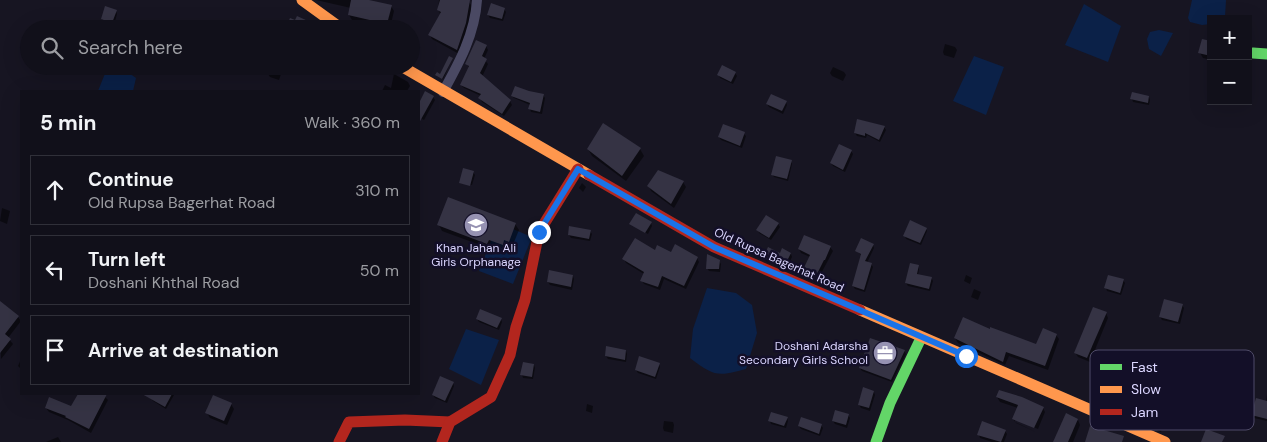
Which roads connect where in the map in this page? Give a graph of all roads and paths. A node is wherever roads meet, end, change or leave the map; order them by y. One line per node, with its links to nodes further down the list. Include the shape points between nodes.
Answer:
1 (302, 0): 3 (street)
2 (477, 0): 7 (street, via 476,16 464,55)
3 (330, 20)
4 (1253, 53): 5 (street)
5 (1267, 54)
6 (416, 75): 7 (street, Old Rupsa Bagerhat Road)
7 (443, 92): 8 (street, Old Rupsa Bagerhat Road)
8 (578, 169): 10 (street, Old Rupsa Bagerhat Road, via 714,247); 11 (street, via 539,232 510,355 491,397)
9 (921, 338): 15 (street, via 890,403)
10 (1090, 410)
11 (450, 422): 13 (street, via 349,422); 14 (street)
12 (1136, 430): 16 (street, Old Rupsa Bagerhat Road)
13 (339, 442)
14 (442, 442)
15 (876, 442)
16 (1164, 442)

